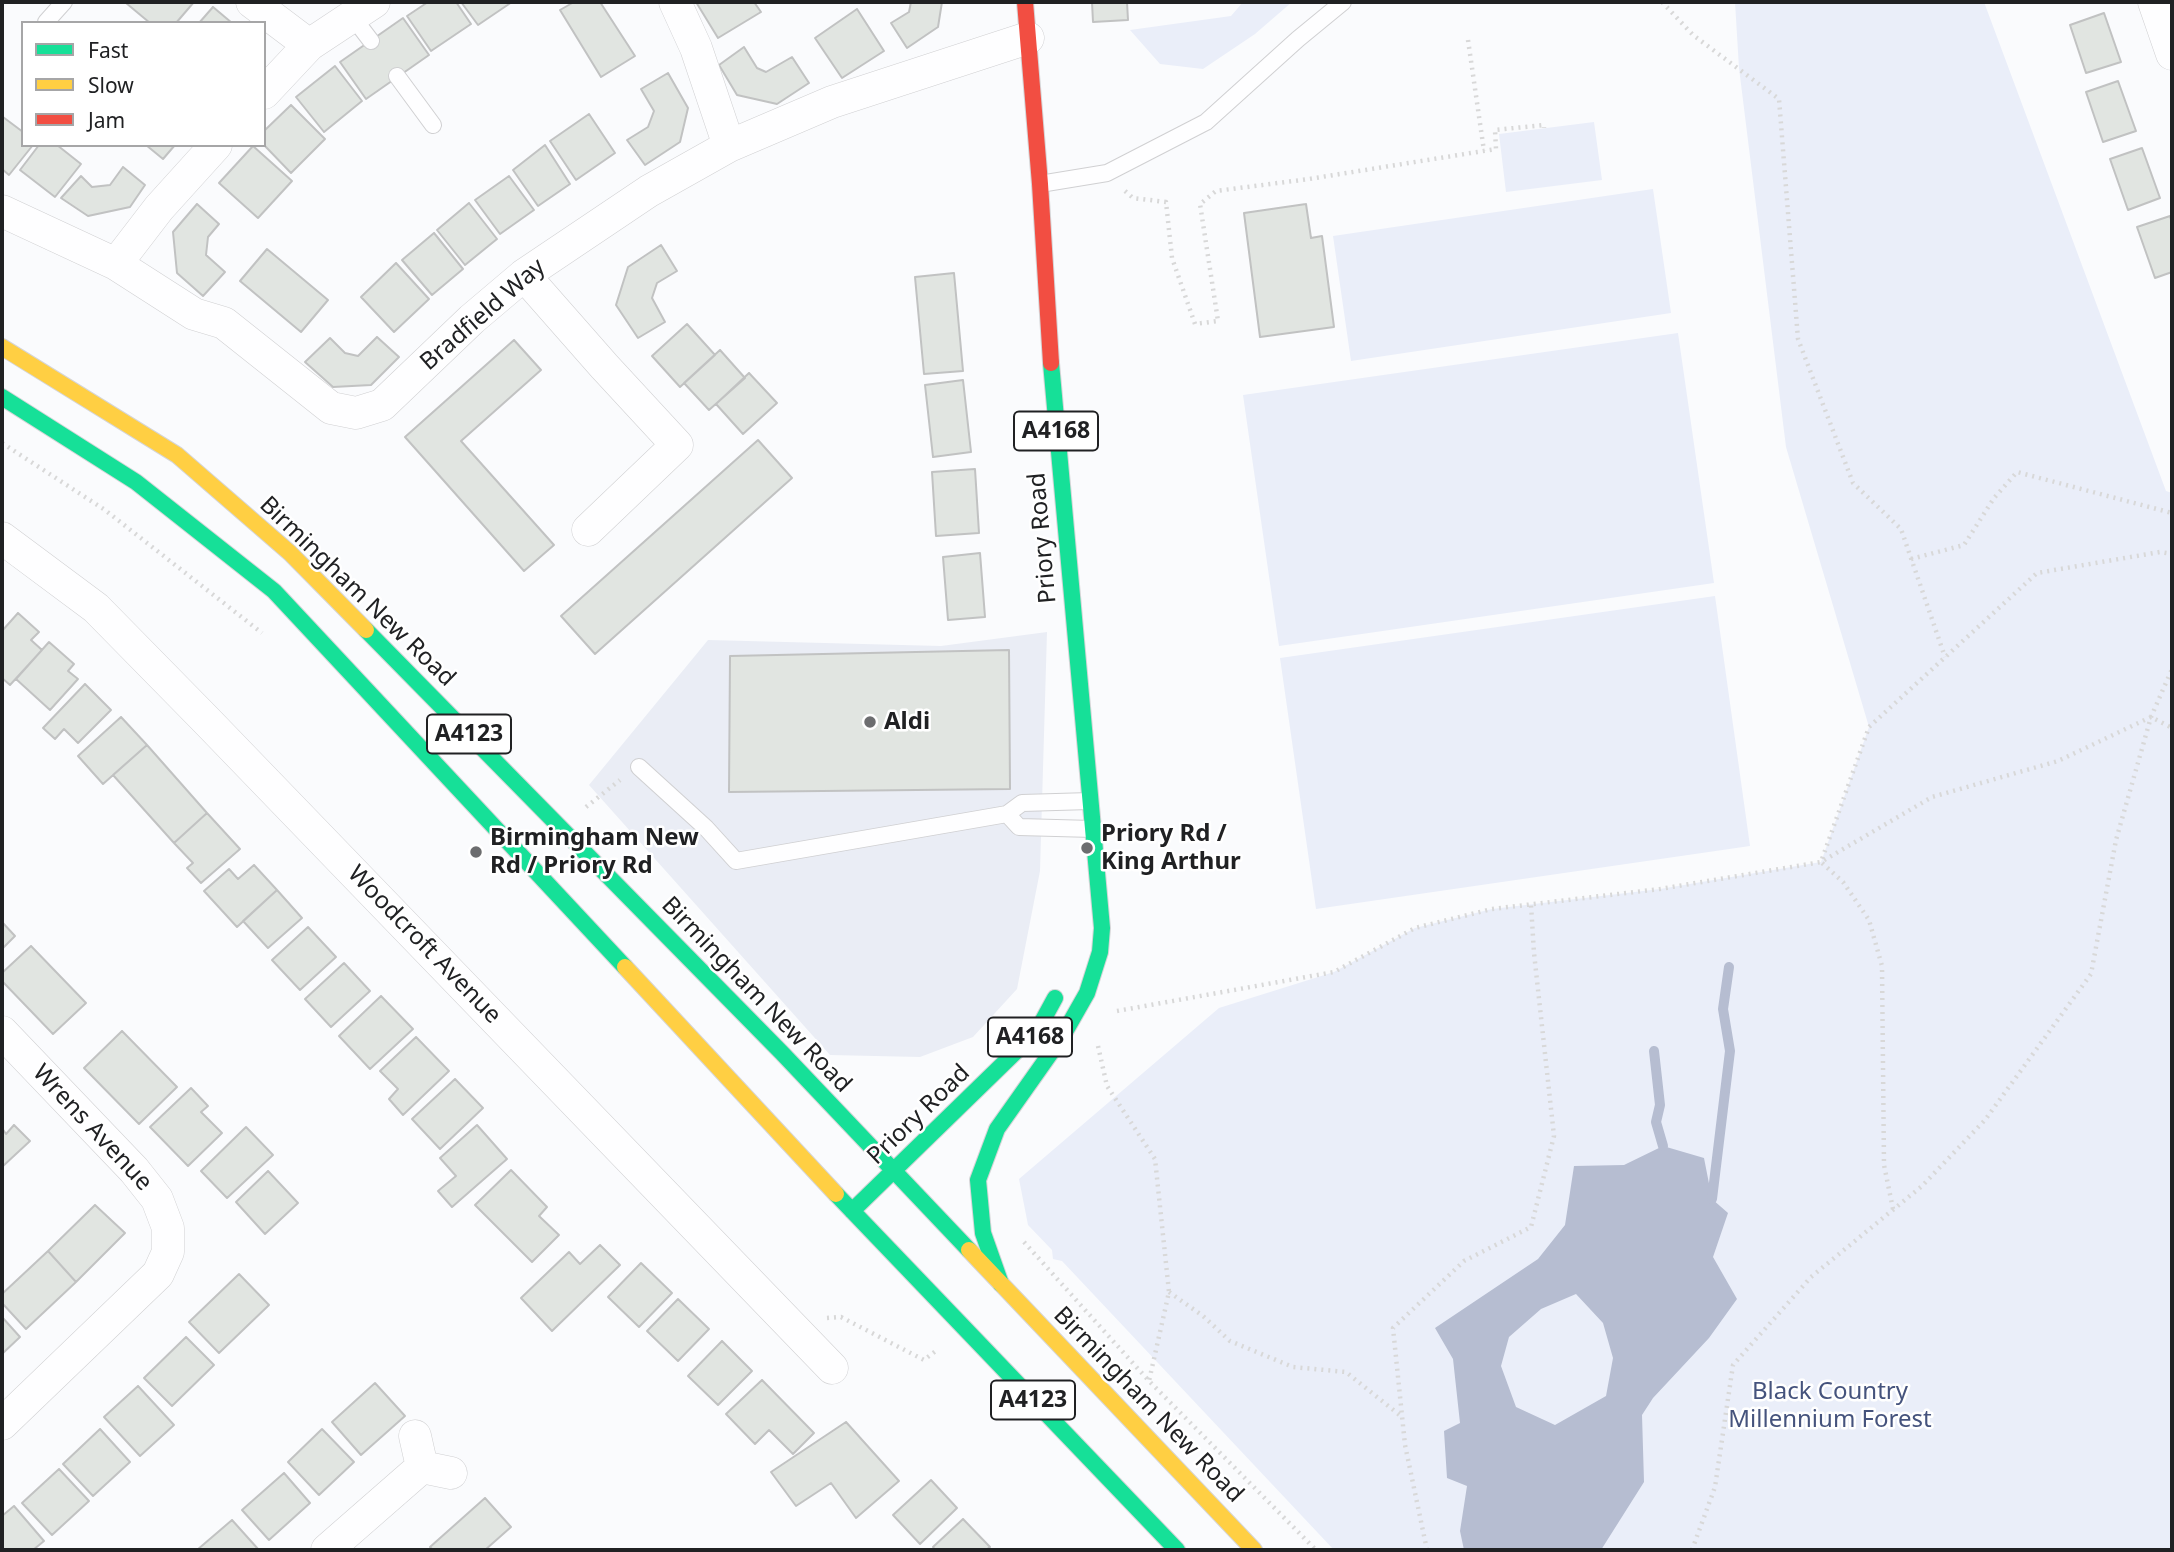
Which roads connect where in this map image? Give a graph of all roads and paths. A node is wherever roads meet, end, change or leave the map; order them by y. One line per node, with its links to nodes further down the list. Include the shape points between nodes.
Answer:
1 (64, 2): 9 (lane)
2 (252, 2): 12 (street)
3 (675, 2): 18 (street, via 696,48)
4 (1025, 2): 10 (main road, Priory Road / A4168)
5 (1343, 2): 21 (lane, via 1206,122)
6 (1662, 2): 32 (path, via 1693,35 1779,99 1798,339 1853,483 1900,529)
7 (2154, 2): 13 (street)
8 (366, 19): 12 (street)
9 (47, 21)
10 (1028, 38): 18 (street, Bradfield Way, via 832,102); 22 (main road, Priory Road / A4168)
11 (1468, 40): 20 (path)
12 (309, 45): 15 (street)
13 (2172, 54)
14 (397, 76): 16 (lane)
15 (266, 91)
16 (433, 125)
17 (1544, 128): 20 (path, via 1495,130 1496,149)
18 (729, 146): 25 (street, Bradfield Way, via 649,191)
19 (214, 147): 24 (street)
20 (1484, 151): 21 (path, via 1216,191 1200,204 1218,321 1195,324 1172,258 1166,202 1133,198)
21 (1107, 173): 22 (lane)
22 (1040, 184): 40 (main road, Priory Road / A4168, via 1055,425)
23 (2, 211): 24 (street, Bradfield Way)
24 (116, 264): 25 (street, Bradfield Way, via 194,314 224,323 331,408 356,413 382,405)
25 (524, 275): 29 (street, via 677,445)
26 (2, 347): 51 (main road, Birmingham New Road / A4123, via 177,455 290,553)
27 (2, 397): 53 (main road, A4123, via 136,482 274,591)
28 (2172, 513): 32 (path, via 2017,472 1993,498 1964,545)
29 (588, 530)
30 (2, 538): 57 (street, Woodcroft Avenue, via 96,608)
31 (2172, 554): 33 (path, via 2160,552 2037,573)
32 (1911, 559): 33 (path)
33 (1945, 657): 44 (path, via 1869,727)
34 (2172, 669): 35 (path)
35 (2151, 717): 36 (path); 44 (path, via 2058,761 1932,797); 52 (path, via 2116,840 2091,974 1985,1119 1922,1186)
36 (2172, 728)
37 (639, 767): 41 (lane, via 736,861)
38 (608, 787): 39 (path)
39 (596, 798)
40 (1090, 801): 41 (lane, via 1022,803); 42 (main road, Priory Road / A4168)
41 (1007, 814): 42 (lane, via 1019,827)
42 (1093, 829): 43 (main road, Priory Road / A4168)
43 (1095, 860): 46 (main road, Priory Road / A4168); 48 (main road, Priory Road / A4168, via 1100,952)
44 (1821, 862): 45 (path); 52 (path, via 1843,883 1869,920 1882,966 1884,1165)
45 (1531, 905): 48 (path, via 1492,909 1415,928 1334,972 1123,1012); 61 (path, via 1554,1136 1551,1149 1531,1227 1464,1261 1394,1328)
46 (1084, 909)
47 (1064, 982): 51 (main road, Priory Road / A4168, via 1037,1031)
48 (1078, 1009): 55 (main road, Priory Road / A4168, via 997,1129 978,1180 983,1233)
49 (2, 1032): 62 (street, Wrens Avenue, via 157,1199 168,1228 169,1252 158,1274)
50 (1100, 1036): 56 (path, via 1097,1048 1107,1086 1155,1159)
51 (894, 1172): 53 (main road, Priory Road / A4168); 55 (main road, Birmingham New Road / A4123)
52 (1893, 1209): 69 (path, via 1811,1277 1734,1365 1715,1487)
53 (852, 1211): 65 (main road, A4123)
54 (1024, 1241): 60 (path)
55 (1001, 1284): 66 (main road, Birmingham New Road / A4123)
56 (1169, 1292): 60 (path); 61 (path, via 1230,1341 1293,1367 1346,1372)
57 (784, 1319): 58 (path, via 841,1317 924,1360); 59 (street, Woodcroft Avenue)
58 (943, 1346)
59 (832, 1368)
60 (1149, 1381): 67 (path)
61 (1402, 1417): 68 (path)
62 (2, 1424)
63 (415, 1436): 64 (street, via 436,1470)
64 (327, 1550)
65 (1177, 1550)
66 (1254, 1550)
67 (1316, 1550)
68 (1427, 1550)
69 (1692, 1550)

